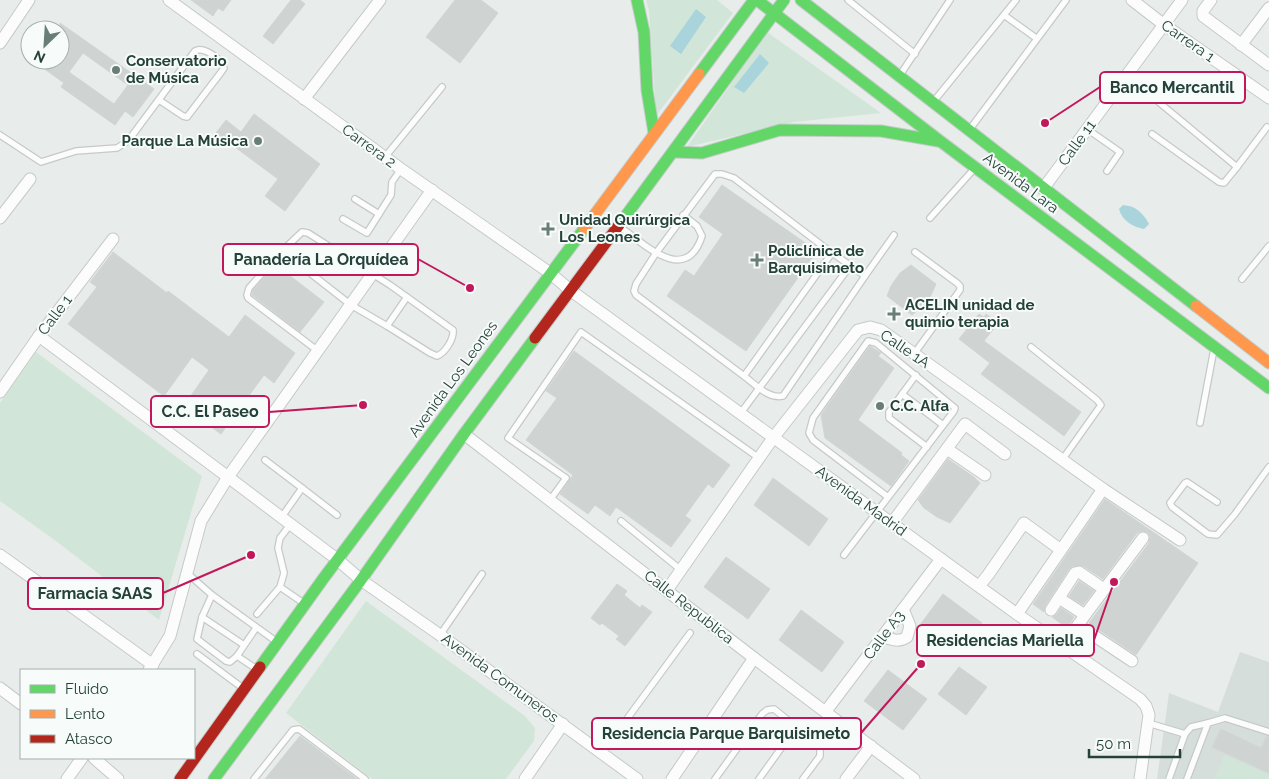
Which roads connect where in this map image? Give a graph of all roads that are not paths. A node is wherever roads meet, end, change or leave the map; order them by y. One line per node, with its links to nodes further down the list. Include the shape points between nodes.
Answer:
1 (29, 0): 20 (street)
2 (169, 0): 28 (street, Carrera 2)
3 (380, 0): 28 (street)
4 (637, 0): 34 (street, via 644,32 647,90)
5 (756, 0): 16 (street, Avenida Lara); 34 (street, Avenida Los Leones)
6 (784, 0): 16 (street)
7 (801, 0): 25 (street, Avenida Lara)
8 (848, 0): 22 (lane)
9 (950, 0): 22 (lane)
10 (1016, 0): 17 (lane)
11 (1066, 0): 19 (lane)
12 (1132, 0): 18 (street, Carrera 1)
13 (1182, 0): 18 (street, Calle 11)
14 (1211, 0): 21 (street, via 1203,16)
15 (1269, 8): 21 (street)
16 (774, 13): 37 (street, Avenida Lara); 38 (street)
17 (1004, 15): 19 (lane); 30 (lane)
18 (1164, 24): 24 (street, Calle 11); 27 (street, Carrera 1)
19 (1036, 38): 33 (lane)
20 (0, 43)
21 (1241, 44): 23 (street)
22 (915, 54): 25 (lane)
23 (1269, 64)
24 (1126, 75): 32 (street, Calle 11); 41 (lane)
25 (899, 76): 30 (street, Avenida Lara)
26 (442, 86): 39 (lane)
27 (1269, 98)
28 (304, 99): 39 (street, Carrera 2)
29 (159, 100): 29 (lane, via 198,49 223,64 222,71 187,117); 36 (lane, via 128,141 116,148 76,151 41,162)
30 (933, 103): 33 (street, Avenida Lara)
31 (1267, 127): 41 (lane)
32 (1087, 129): 43 (lane, via 1120,152); 45 (street, Calle 11)
33 (968, 130): 45 (street, Avenida Lara)
34 (654, 133): 63 (street, Avenida Los Leones)
35 (1152, 134): 41 (lane, via 1220,182 1224,183)
36 (0, 135)
37 (940, 141): 38 (street, via 881,131 780,130 702,153); 40 (street, Avenida Lara)
38 (674, 152): 53 (street)
39 (385, 158): 42 (street, Carrera 2)
40 (975, 167): 51 (lane); 72 (street, Avenida Lara)
41 (1237, 167)
42 (401, 169): 46 (street, Carrera 2); 48 (lane)
43 (1107, 171)
44 (30, 179): 50 (street)
45 (1043, 189): 75 (street, Avenida Lara)
46 (432, 190): 62 (street); 63 (street, Carrera 2)
47 (355, 199): 48 (lane)
48 (379, 214): 52 (lane, via 367,233)
49 (683, 215): 58 (lane); 58 (lane, via 702,236 698,248 686,260 673,260); 60 (lane, via 715,174 722,174 734,178)
50 (0, 218)
51 (930, 218)
52 (343, 219)
53 (619, 226): 58 (lane); 66 (street)
54 (894, 235): 64 (lane)
55 (113, 239): 70 (street, Calle 1)
56 (1269, 246): 65 (lane)
57 (282, 251): 62 (lane, via 302,232 308,233); 68 (lane); 73 (lane, via 249,288 248,298)
58 (656, 252): 77 (lane, via 636,284 636,295)
59 (915, 252): 74 (lane, via 957,283 960,290)
60 (832, 253): 61 (lane); 77 (lane)
61 (850, 266): 64 (lane); 78 (lane)
62 (371, 274): 67 (lane); 68 (street)
63 (550, 274): 66 (street, Carrera 2); 112 (street, Avenida Los Leones)
64 (865, 276): 78 (lane, via 783,396 768,394)
65 (1242, 279)
66 (570, 290): 82 (street, Avenida Madrid); 85 (street)
67 (407, 297): 69 (lane); 69 (lane, via 453,330 446,348 437,356)
68 (351, 305): 69 (lane); 73 (street)
69 (387, 326)
70 (39, 336): 80 (street, Calle 1); 95 (street, Avenida Comuneros)
71 (1031, 347): 92 (lane, via 1101,404)
72 (1215, 347): 79 (street, Avenida Lara); 83 (lane)
73 (318, 351): 95 (street)
74 (914, 354): 86 (street, Calle 1A, via 881,330 858,330); 92 (street, Calle 1A)
75 (1269, 363)
76 (916, 375): 81 (lane); 84 (lane, via 954,406); 98 (lane, via 876,343 868,341 813,418 809,432 814,440)
77 (744, 376): 78 (lane)
78 (760, 388): 82 (lane)
79 (1269, 388)
80 (0, 392)
81 (902, 394): 84 (lane); 87 (lane, via 889,412 889,418)
82 (740, 414): 86 (street, Avenida Madrid)
83 (1200, 423)
84 (943, 426): 87 (lane)
85 (464, 434): 99 (street, Calle Republica); 116 (street)
86 (773, 438): 90 (street, Calle 1A); 101 (street, Avenida Madrid)
87 (927, 447): 98 (lane)
88 (947, 449): 89 (street, via 965,424); 94 (street); 105 (street)
89 (1005, 454)
90 (759, 458): 99 (lane, via 581,332 508,438 566,478); 113 (street, Calle 1A)
91 (265, 460): 96 (lane)
92 (1062, 460): 97 (street, Calle 1A)
93 (1269, 466): 100 (lane, via 1217,535 1208,534 1170,503 1184,482)
94 (985, 475)
95 (228, 477): 103 (street, Avenida Comuneros); 114 (street, via 201,521)
96 (302, 488): 102 (lane); 103 (lane)
97 (1103, 489): 107 (street, Calle 1A); 108 (street)
98 (888, 497): 101 (lane)
99 (550, 500): 120 (street, Calle Republica)
100 (1217, 502)
101 (877, 512): 105 (street, Avenida Madrid); 110 (lane)
102 (337, 515)
103 (285, 522): 112 (street, Avenida Comuneros); 118 (lane, via 278,548 284,573)
104 (621, 522): 113 (lane)
105 (892, 523): 111 (street, Avenida Madrid)
106 (1143, 538): 119 (street)
107 (1180, 540)
108 (1061, 550): 117 (street, via 1024,523); 127 (street)
109 (0, 555): 141 (street)
110 (844, 555)
111 (941, 559): 117 (street, Avenida Madrid); 124 (street, Calle A3)
112 (338, 560): 116 (street, Avenida Comuneros); 123 (street, Avenida Los Leones)
113 (681, 570): 120 (street, Calle 1A)
114 (187, 573): 121 (lane); 141 (street, via 170,636)
115 (482, 574): 132 (lane)
116 (361, 580): 132 (street, Avenida Comuneros); 163 (street)
117 (978, 586): 127 (street, Avenida Madrid)
118 (280, 587): 123 (lane); 126 (lane)
119 (1104, 589): 122 (street, via 1079,572 1075,573); 129 (street)
120 (667, 590): 139 (street, Calle Republica)
121 (212, 594): 128 (lane); 130 (lane)
122 (1059, 598): 125 (street); 129 (street)
123 (305, 604): 134 (street, Avenida Los Leones)
124 (903, 609): 133 (street, Calle A3); 133 (street, via 910,626 907,637 895,641)
125 (1051, 610)
126 (257, 614)
127 (1016, 614): 136 (street, Avenida Madrid)
128 (202, 617): 135 (lane); 138 (lane, via 197,639 230,662)
129 (1081, 620): 136 (street); 140 (street)
130 (256, 628): 134 (lane); 135 (lane)
131 (690, 633): 154 (lane)
132 (440, 635): 149 (street, Avenida Comuneros)
133 (882, 637): 146 (street, Calle A3)
134 (277, 642): 142 (street, Avenida Los Leones)
135 (244, 645): 138 (lane)
136 (1063, 647): 147 (street, Avenida Madrid, via 1140,699 1146,706)
137 (197, 654): 144 (lane)
138 (237, 656): 142 (lane)
139 (754, 658): 146 (street, Calle Republica); 168 (street)
140 (1132, 661)
141 (151, 668)
142 (258, 670): 144 (street, Avenida Los Leones)
143 (0, 688): 145 (street)
144 (244, 689): 155 (street, Avenida Los Leones)
145 (20, 703)
146 (826, 711): 153 (street, Calle Republica)
147 (1148, 719): 152 (lane); 173 (street)
148 (1208, 723): 151 (lane, via 1225,718); 152 (lane, via 1191,727); 175 (lane)
149 (564, 724): 154 (street, Avenida Comuneros); 166 (street)
150 (797, 726): 159 (lane, via 821,750); 169 (lane, via 774,709 767,710); 170 (lane)
151 (1269, 732)
152 (1184, 734): 174 (lane)
153 (871, 746): 171 (street); 172 (street, Calle Republica)
154 (602, 754): 167 (street, Avenida Comuneros)
155 (195, 758)
156 (81, 759): 160 (street)
157 (95, 759): 161 (street)
158 (194, 759): 162 (street, Avenida Los Leones)
159 (805, 778)
160 (66, 779)
161 (118, 779)
162 (180, 779)
163 (214, 779)
164 (254, 779): 165 (lane, via 293,730 299,729)
165 (365, 779)
166 (525, 779)
167 (637, 779)
168 (672, 779)
169 (715, 779)
170 (759, 779)
171 (846, 779)
172 (914, 779)
173 (1140, 779)
174 (1168, 779)
175 (1187, 779)

